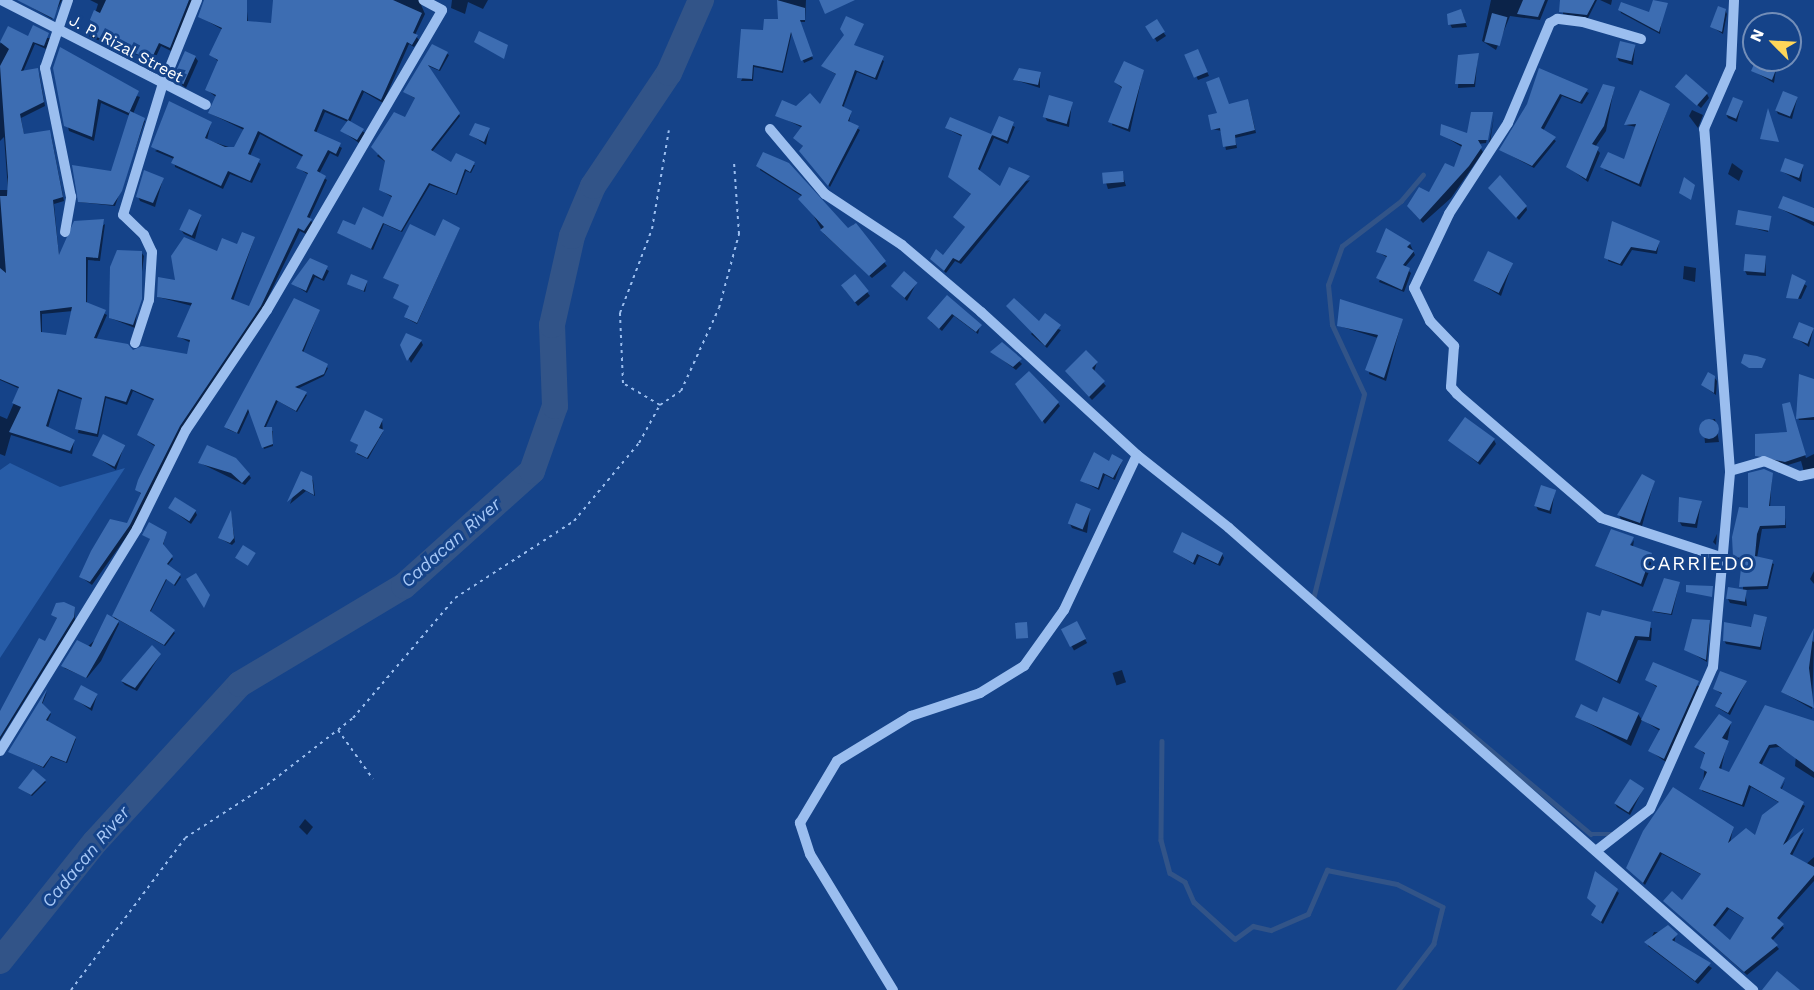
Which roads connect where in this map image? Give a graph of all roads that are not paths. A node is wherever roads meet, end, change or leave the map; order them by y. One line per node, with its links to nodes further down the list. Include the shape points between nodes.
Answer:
1 (2, 0): 6 (street, J. P. Rizal Street)
2 (68, 0): 6 (street)
3 (197, 0): 8 (street)
4 (423, 0): 17 (street, via 442,10 267,310 186,430 137,529)
5 (1734, 0): 14 (street, via 1731,67 1704,129)
6 (57, 30): 8 (street, J. P. Rizal Street); 11 (street, via 45,68 71,197)
7 (1641, 39): 16 (street, via 1583,22 1550,23 1508,123 1449,214 1414,288 1430,321 1454,346 1451,387 1457,394 1601,518)
8 (162, 87): 9 (street, J. P. Rizal Street); 12 (street, via 123,215 144,235 152,252 149,300)
9 (206, 105)
10 (770, 129): 13 (street, via 825,194 902,245)
11 (65, 232)
12 (135, 343)
13 (1137, 455): 18 (street); 19 (street, via 1064,610 1024,666 980,693 911,716 837,761 800,823 810,854)
14 (1730, 471): 15 (street, via 1764,461 1800,476); 16 (street, via 1728,527)
15 (1814, 473)
16 (1720, 557): 18 (street, via 1713,668 1689,730 1650,809)
17 (0, 751)
18 (1596, 851): 20 (street)
19 (893, 990)
20 (1753, 990)

